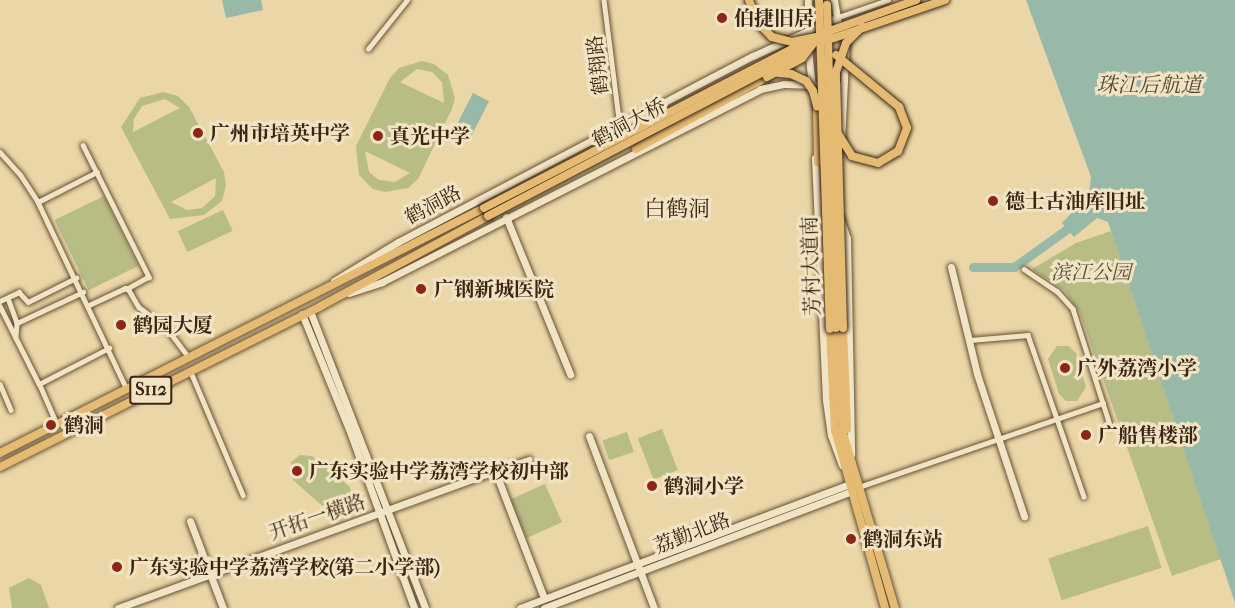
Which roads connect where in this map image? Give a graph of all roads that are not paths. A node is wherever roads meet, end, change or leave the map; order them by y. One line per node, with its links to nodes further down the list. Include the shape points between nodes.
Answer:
1 (407, 0): 15 (street)
2 (604, 0): 20 (street, 鹤翔路)
3 (750, 0): 14 (highway, bridge, via 757,22 772,37 792,42)
4 (808, 0): 13 (street, 芳村大道南)
5 (814, 0): 16 (highway, bridge)
6 (888, 0): 10 (street, 鹤洞路)
7 (916, 0): 14 (main road, 鹤洞大桥, bridge)
8 (945, 0): 12 (main road, 鹤洞大桥, bridge)
9 (827, 1): 10 (street, 芳村大道南); 11 (highway, bridge); 17 (highway, bridge, via 823,29 810,50); 45 (highway, 芳村大道南, bridge)
10 (836, 18): 13 (street, 鹤洞路); 19 (street, 芳村大道南, via 848,48)
11 (820, 24): 16 (highway, bridge); 21 (highway, bridge, via 830,50 899,107 907,133 891,158 869,163 849,153)
12 (862, 27): 21 (highway, bridge, via 848,39 838,63); 39 (main road, 鹤洞大桥, bridge, via 769,68)
13 (808, 29): 18 (street, 芳村大道南); 20 (street, 鹤洞路)
14 (816, 37): 38 (main road, 鹤洞大桥, bridge)
15 (368, 49)
16 (821, 55): 32 (highway, 芳村大道南, bridge)
17 (767, 77): 24 (highway); 32 (highway, bridge, via 795,75 806,81 815,95)
18 (811, 84): 19 (street); 24 (street, via 764,87 662,140); 31 (street, 芳村大道南)
19 (843, 86): 29 (street, 芳村大道南, via 842,139 828,174)
20 (620, 126): 22 (street, 鹤洞路)
21 (836, 126): 45 (highway, bridge)
22 (606, 133): 26 (street, via 622,141); 38 (street, 鹤洞路, via 398,242)
23 (83, 145): 27 (street)
24 (636, 149): 26 (street)
25 (0, 152): 28 (street)
26 (621, 157): 30 (street)
27 (97, 172): 28 (street); 36 (street, via 149,277)
28 (38, 202): 35 (street)
29 (834, 214): 31 (street, via 825,213); 64 (street, 芳村大道南, via 844,224 847,238)
30 (506, 217): 39 (street, via 382,282); 51 (street)
31 (819, 219): 68 (street, 芳村大道南, via 827,407 838,458)
32 (827, 225): 45 (highway, 芳村大道南, bridge)
33 (951, 267): 47 (street)
34 (1024, 269): 55 (street, via 1057,291 1073,309)
35 (76, 278): 37 (street); 40 (street, via 28,302 19,292)
36 (127, 289): 42 (street); 49 (street, via 139,307 166,327)
37 (83, 292): 42 (street); 44 (street)
38 (314, 294): 49 (main road, 鹤洞路 / S112)
39 (337, 297): 43 (main road, S112)
40 (8, 298): 41 (street); 44 (street)
41 (0, 304): 46 (street)
42 (89, 304): 48 (street)
43 (306, 312): 50 (main road, S112); 71 (street)
44 (18, 323): 46 (street)
45 (836, 328): 64 (highway, 芳村大道南, via 841,421); 68 (highway, 芳村大道南, via 834,422)
46 (16, 338): 53 (street)
47 (970, 340): 57 (street, via 1028,335); 61 (street)
48 (109, 348): 53 (street); 54 (street)
49 (188, 356): 54 (main road, 鹤洞路 / S112)
50 (190, 370): 65 (main road, S112); 69 (street)
51 (570, 374)
52 (0, 384): 56 (street)
53 (39, 384): 58 (street)
54 (126, 387): 58 (main road, 鹤洞路 / S112)
55 (1103, 403): 57 (street); 59 (street)
56 (11, 410)
57 (1057, 418): 61 (street); 70 (street)
58 (56, 423): 62 (main road, 鹤洞路 / S112)
59 (1110, 425)
60 (589, 436): 74 (street)
61 (999, 438): 68 (street); 72 (street)
62 (0, 453)
63 (529, 459): 66 (street, 开拓一横路)
64 (851, 460): 68 (highway, 芳村大道南)
65 (0, 467)
66 (503, 468): 67 (street, 开拓一横路)
67 (495, 471): 71 (street, 开拓一横路); 79 (street)
68 (852, 484): 74 (street, 荔勤北路); 75 (street, 荔勤北路); 87 (highway, 芳村大道南); 88 (highway, 芳村大道南)
69 (243, 495)
70 (1084, 496)
71 (383, 512): 76 (street, 开拓一横路); 77 (street); 78 (street)
72 (1024, 516)
73 (190, 521): 76 (street)
74 (636, 563): 75 (street); 79 (street, 荔勤北路)
75 (639, 571): 85 (street, 荔勤北路); 86 (street)
76 (209, 574): 80 (street, 开拓一横路); 81 (street)
77 (417, 588): 78 (street, via 412,593); 83 (street)
78 (407, 590): 82 (street)
79 (544, 598): 84 (street, 荔勤北路)
80 (118, 608)
81 (223, 608)
82 (414, 608)
83 (426, 608)
84 (520, 608)
85 (544, 608)
86 (654, 608)
87 (885, 608)
88 (895, 608)

